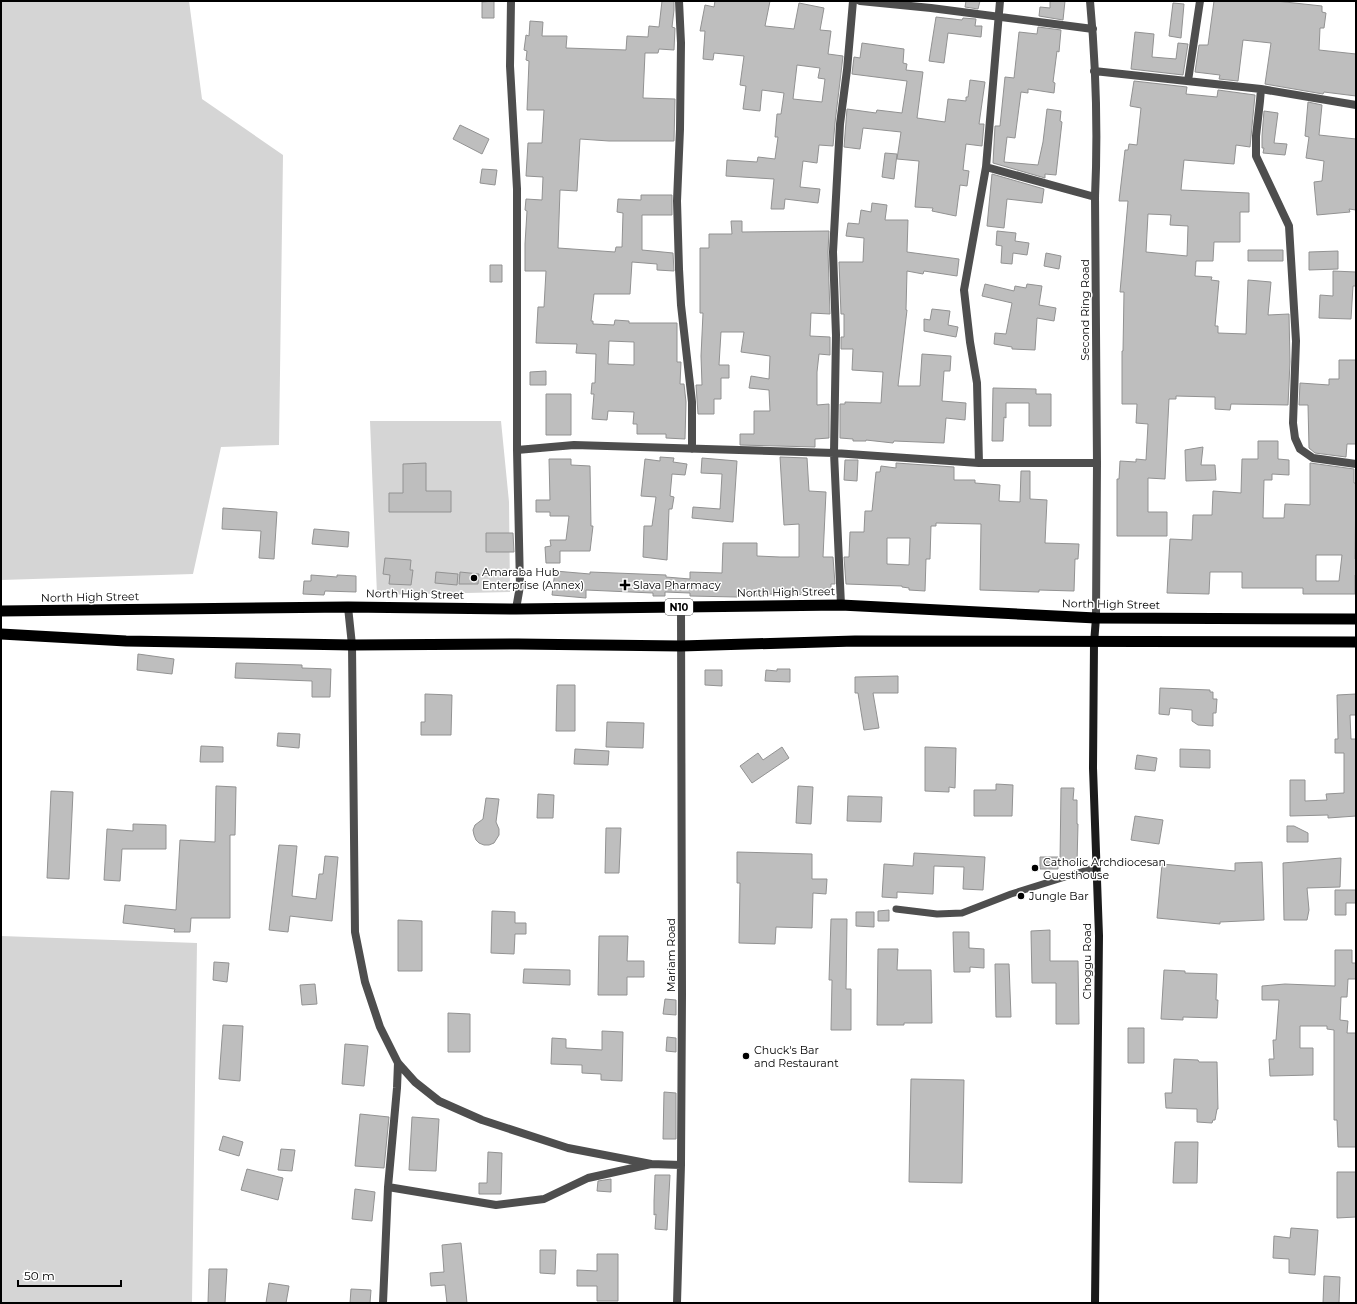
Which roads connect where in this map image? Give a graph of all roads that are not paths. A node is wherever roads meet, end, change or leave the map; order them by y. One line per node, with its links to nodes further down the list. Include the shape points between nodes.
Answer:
1 (511, 1): 17 (street, via 510,66 517,189)
2 (680, 1): 16 (street, via 677,201 681,305 692,402)
3 (853, 1): 18 (street, via 840,124 833,245 836,335)
4 (860, 1): 8 (street)
5 (1000, 1): 8 (street)
6 (1090, 1): 9 (street, Second Ring Road)
7 (1200, 1): 11 (street)
8 (998, 17): 9 (street); 14 (street)
9 (1093, 29): 10 (street, Second Ring Road)
10 (1094, 71): 11 (street); 15 (street, Second Ring Road, via 1097,153)
11 (1188, 81): 12 (street)
12 (1261, 89): 13 (street); 21 (street, via 1256,156 1289,226 1296,342 1293,423 1295,438 1300,449 1313,458)
13 (1356, 105)
14 (986, 167): 15 (street); 19 (street, via 964,290 977,383)
15 (1095, 197): 20 (street, Second Ring Road)
16 (692, 449): 17 (street, via 574,445); 18 (street)
17 (517, 450): 25 (street, via 520,586)
18 (834, 453): 19 (street); 22 (street)
19 (979, 463): 20 (street)
20 (1097, 463): 27 (street, Second Ring Road)
21 (1356, 464)
22 (841, 605): 24 (highway, North High Street / N10); 27 (highway, North High Street / N10)
23 (348, 607): 25 (highway, North High Street / N10); 26 (highway, North High Street / N10); 32 (street)
24 (681, 607): 25 (highway, North High Street / N10); 33 (street, Mariam Road)
25 (516, 609)
26 (1, 611)
27 (1096, 618): 28 (highway, North High Street / N10); 31 (main road, Choggu Road)
28 (1356, 619)
29 (1, 634): 32 (highway, via 126,641)
30 (1356, 642): 31 (highway)
31 (1094, 643): 33 (highway, via 855,641); 34 (main road, Choggu Road, via 1093,768)
32 (352, 645): 33 (highway); 36 (street, via 355,932 372,1004)
33 (681, 646): 38 (street, Mariam Road)
34 (1097, 867): 35 (lane, via 1011,894 962,913 937,914); 42 (main road, Choggu Road, via 1099,936)
35 (896, 909)
36 (398, 1063): 37 (street, via 414,1082 439,1101 482,1120 568,1148); 39 (street)
37 (651, 1164): 38 (street); 39 (street, via 588,1178 544,1199 496,1205)
38 (681, 1165): 41 (street, Mariam Road)
39 (388, 1187): 40 (street)
40 (383, 1303)
41 (677, 1303)
42 (1096, 1303)

